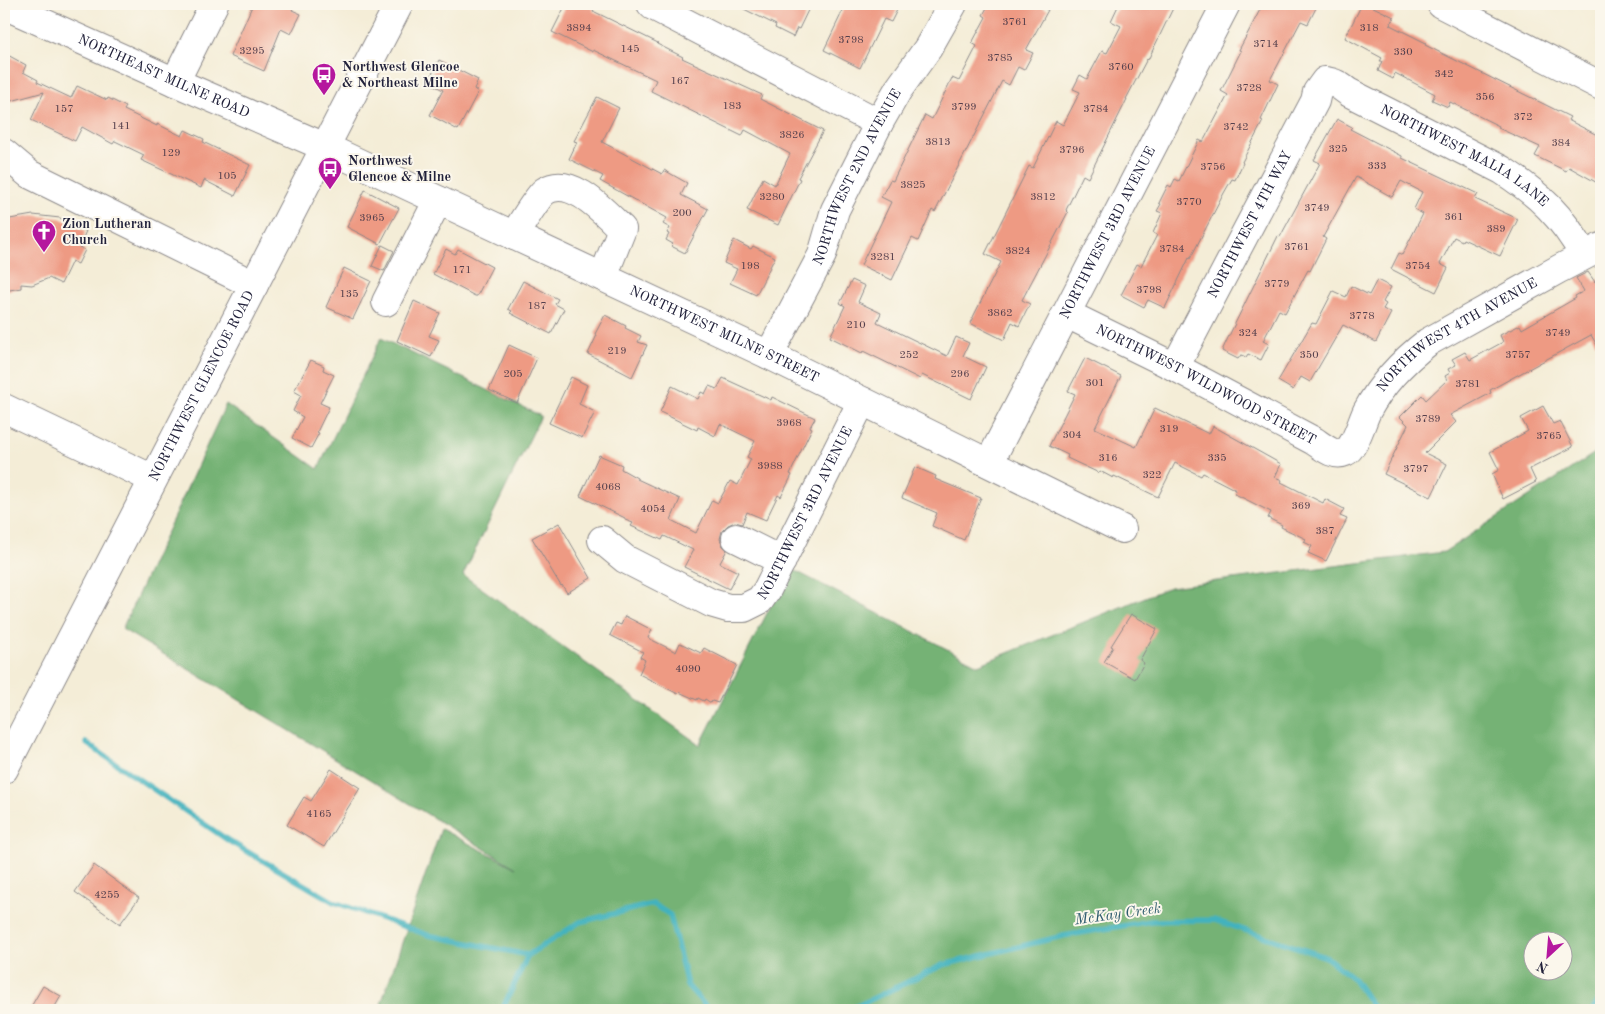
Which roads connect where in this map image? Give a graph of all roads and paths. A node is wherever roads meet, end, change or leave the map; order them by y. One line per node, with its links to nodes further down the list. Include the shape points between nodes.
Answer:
1 (214, 4): 9 (street)
2 (399, 4): 12 (street, NORTHWEST GLENCOE ROAD)
3 (651, 4): 11 (street)
4 (953, 4): 11 (street, NORTHWEST 2ND AVENUE)
5 (1226, 4): 20 (street, NORTHWEST 3RD AVENUE)
6 (1441, 4): 10 (street)
7 (4, 5): 9 (street, NORTHEAST MILNE ROAD)
8 (1325, 81): 16 (street, NORTHWEST MALIA LANE, via 1339,85 1502,170 1546,204); 22 (street, NORTHWEST 4TH WAY)
9 (174, 82): 12 (street, NORTHEAST MILNE ROAD)
10 (1601, 86)
11 (879, 123): 21 (street, NORTHWEST 2ND AVENUE, via 838,202 822,255)
12 (325, 147): 14 (street, NORTHWEST MILNE STREET); 18 (street, NORTHWEST GLENCOE ROAD)
13 (4, 153): 18 (street, via 30,174)
14 (438, 200): 15 (street, NORTHWEST MILNE STREET); 19 (street)
15 (514, 236): 17 (street, NORTHWEST MILNE STREET); 17 (street, via 543,192 555,187 574,190 596,204 622,229)
16 (1593, 251): 25 (street, NORTHWEST 4TH AVENUE, via 1428,342 1410,356 1378,392 1354,443)
17 (602, 277): 21 (street, NORTHWEST MILNE STREET)
18 (254, 285): 27 (street, NORTHWEST GLENCOE ROAD)
19 (386, 302)
20 (1067, 314): 22 (street, NORTHWEST WILDWOOD STREET); 26 (street, NORTHWEST 3RD AVENUE)
21 (769, 355): 23 (street, NORTHWEST MILNE STREET)
22 (1175, 367): 25 (street, NORTHWEST WILDWOOD STREET, via 1328,451)
23 (862, 401): 26 (street, NORTHWEST MILNE STREET); 31 (street, NORTHWEST 3RD AVENUE)
24 (4, 408): 27 (street)
25 (1344, 453)
26 (989, 463): 28 (street, NORTHWEST MILNE STREET)
27 (152, 479): 32 (street, NORTHWEST GLENCOE ROAD)
28 (1122, 529)
29 (736, 538): 31 (street)
30 (602, 540): 31 (street, NORTHWEST 3RD AVENUE, via 625,559 711,603 728,608 744,608 760,600)
31 (782, 561)
32 (4, 768)

